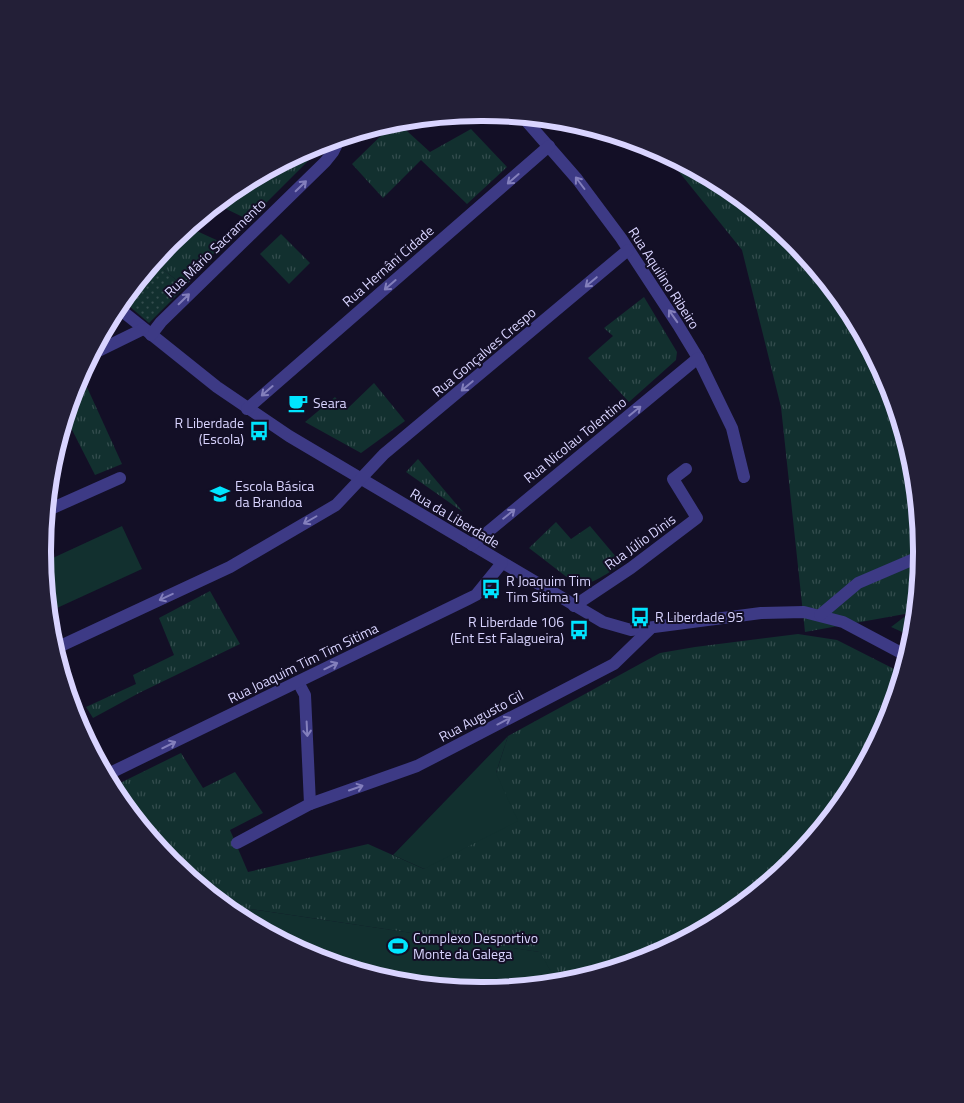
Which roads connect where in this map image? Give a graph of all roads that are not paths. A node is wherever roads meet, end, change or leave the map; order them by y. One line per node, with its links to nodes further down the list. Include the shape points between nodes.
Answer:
1 (529, 123): 2 (street, Rua Aquilino Ribeiro)
2 (549, 146): 4 (street, Rua Aquilino Ribeiro, one-way to 2); 9 (street, Rua Hernâni Cidade, one-way to 9)
3 (335, 147): 6 (street, Rua Mário Sacramento, one-way to 3, via 325,162)
4 (628, 250): 8 (street, Rua Aquilino Ribeiro, one-way to 4); 13 (street, Rua Gonçalves Crespo, one-way to 13, via 384,454)
5 (124, 313): 6 (street, Rua da Liberdade)
6 (147, 332): 7 (street); 9 (street, Rua da Liberdade)
7 (102, 350)
8 (698, 358): 11 (street, Rua Aquilino Ribeiro, via 732,428); 15 (street, Rua Nicolau Tolentino, one-way to 8)
9 (247, 409): 13 (street, Rua da Liberdade)
10 (686, 470): 18 (street, Rua Júlio Dinis, via 673,479 697,518)
11 (744, 477)
12 (120, 478): 14 (street)
13 (361, 479): 15 (street, Rua da Liberdade); 21 (street, Rua Gonçalves Crespo, one-way to 21, via 336,505 230,567)
14 (54, 508)
15 (472, 545): 17 (street, Rua da Liberdade)
16 (913, 559): 19 (street, via 858,582)
17 (502, 563): 18 (street, Rua da Liberdade); 23 (street, Rua Joaquim Tim Tim Sitima, one-way to 17, via 476,595)
18 (574, 606): 20 (street, Rua da Liberdade, via 619,628)
19 (820, 615): 20 (street, Rua da Liberdade, via 789,611 761,613); 22 (street, Rua da Liberdade, via 843,622)
20 (650, 629): 25 (street, Rua Augusto Gil, one-way to 20, via 417,766 614,664)
21 (62, 645)
22 (900, 652)
23 (298, 682): 24 (street, Rua Joaquim Tim Tim Sitima, one-way to 23); 25 (street, one-way to 25, via 306,695)
24 (112, 772)
25 (310, 804): 26 (street, Rua Augusto Gil)
26 (237, 843)

